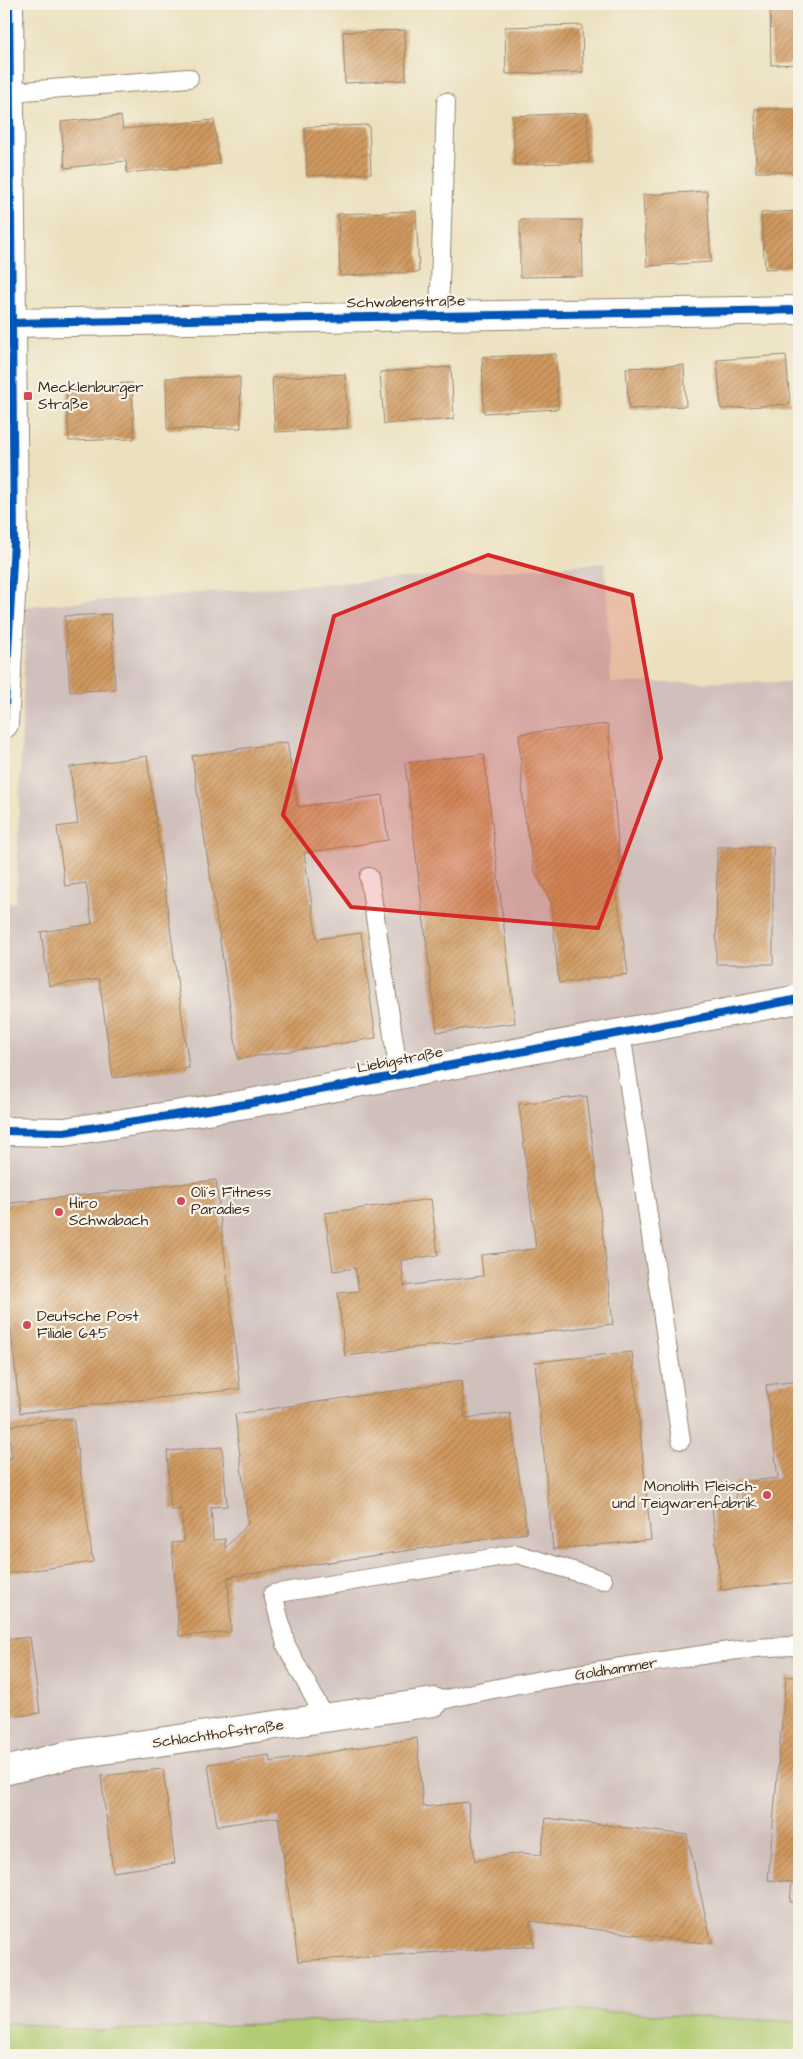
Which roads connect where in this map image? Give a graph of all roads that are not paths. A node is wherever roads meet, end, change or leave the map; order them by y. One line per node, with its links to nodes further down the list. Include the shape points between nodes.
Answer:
1 (10, 4): 2 (street)
2 (7, 58): 4 (street)
3 (189, 78): 4 (lane)
4 (12, 92): 8 (street)
5 (446, 102): 7 (lane)
6 (799, 310): 7 (street, Schwabenstraße)
7 (438, 315): 8 (street, Schwabenstraße)
8 (12, 323): 9 (street)
9 (9, 542): 10 (street)
10 (4, 724)
11 (369, 877): 14 (lane)
12 (799, 998): 13 (street, Liebigstraße)
13 (621, 1032): 14 (street, Liebigstraße); 16 (lane)
14 (398, 1075): 15 (street, Liebigstraße, via 246,1104 73,1130)
15 (4, 1132)
16 (681, 1440)
17 (603, 1580): 20 (lane, via 517,1554 273,1594 286,1645)
18 (799, 1646): 19 (lane, Goldhammer, via 776,1646 607,1670 483,1690)
19 (434, 1702): 20 (street, Schlachthofstraße)
20 (325, 1718): 21 (street, Schlachthofstraße, via 70,1756)
21 (4, 1771)

